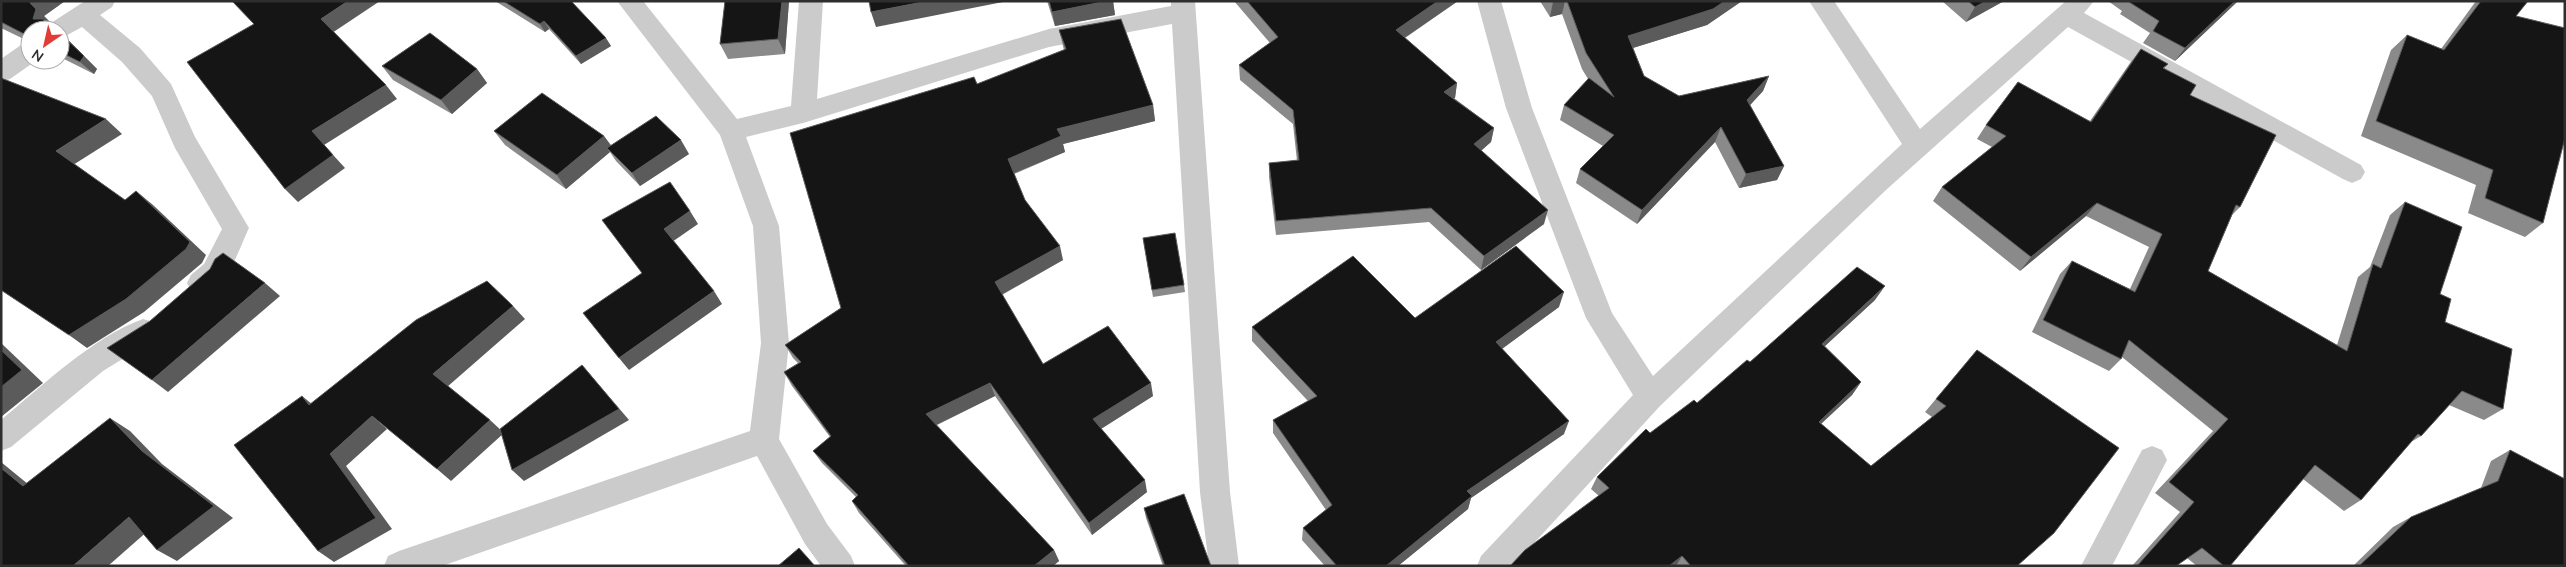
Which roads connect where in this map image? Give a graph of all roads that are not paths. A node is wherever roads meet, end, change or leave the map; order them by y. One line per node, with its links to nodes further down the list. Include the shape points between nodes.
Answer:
1 (629, 1): 12 (street)
2 (811, 1): 11 (street)
3 (1489, 1): 15 (street, via 1519,108 1600,318)
4 (1821, 1): 13 (street)
5 (1184, 7): 11 (street, via 1049,38); 21 (street, via 1215,492)
6 (93, 8): 8 (street); 16 (street, via 162,91 184,141 236,228 214,272 171,309 93,362)
7 (2074, 8): 13 (street); 14 (street)
8 (70, 23)
9 (20, 59): 10 (street)
10 (1, 72)
11 (803, 113): 12 (street)
12 (731, 132): 17 (street, via 766,226 775,343)
13 (1917, 146): 15 (street)
14 (2352, 172)
15 (1650, 397): 22 (street)
16 (1, 438)
17 (764, 440): 19 (street); 20 (street, via 816,534)
18 (2152, 460): 23 (street)
19 (399, 566)
20 (840, 566)
21 (1224, 566)
22 (1492, 566)
23 (2096, 566)

